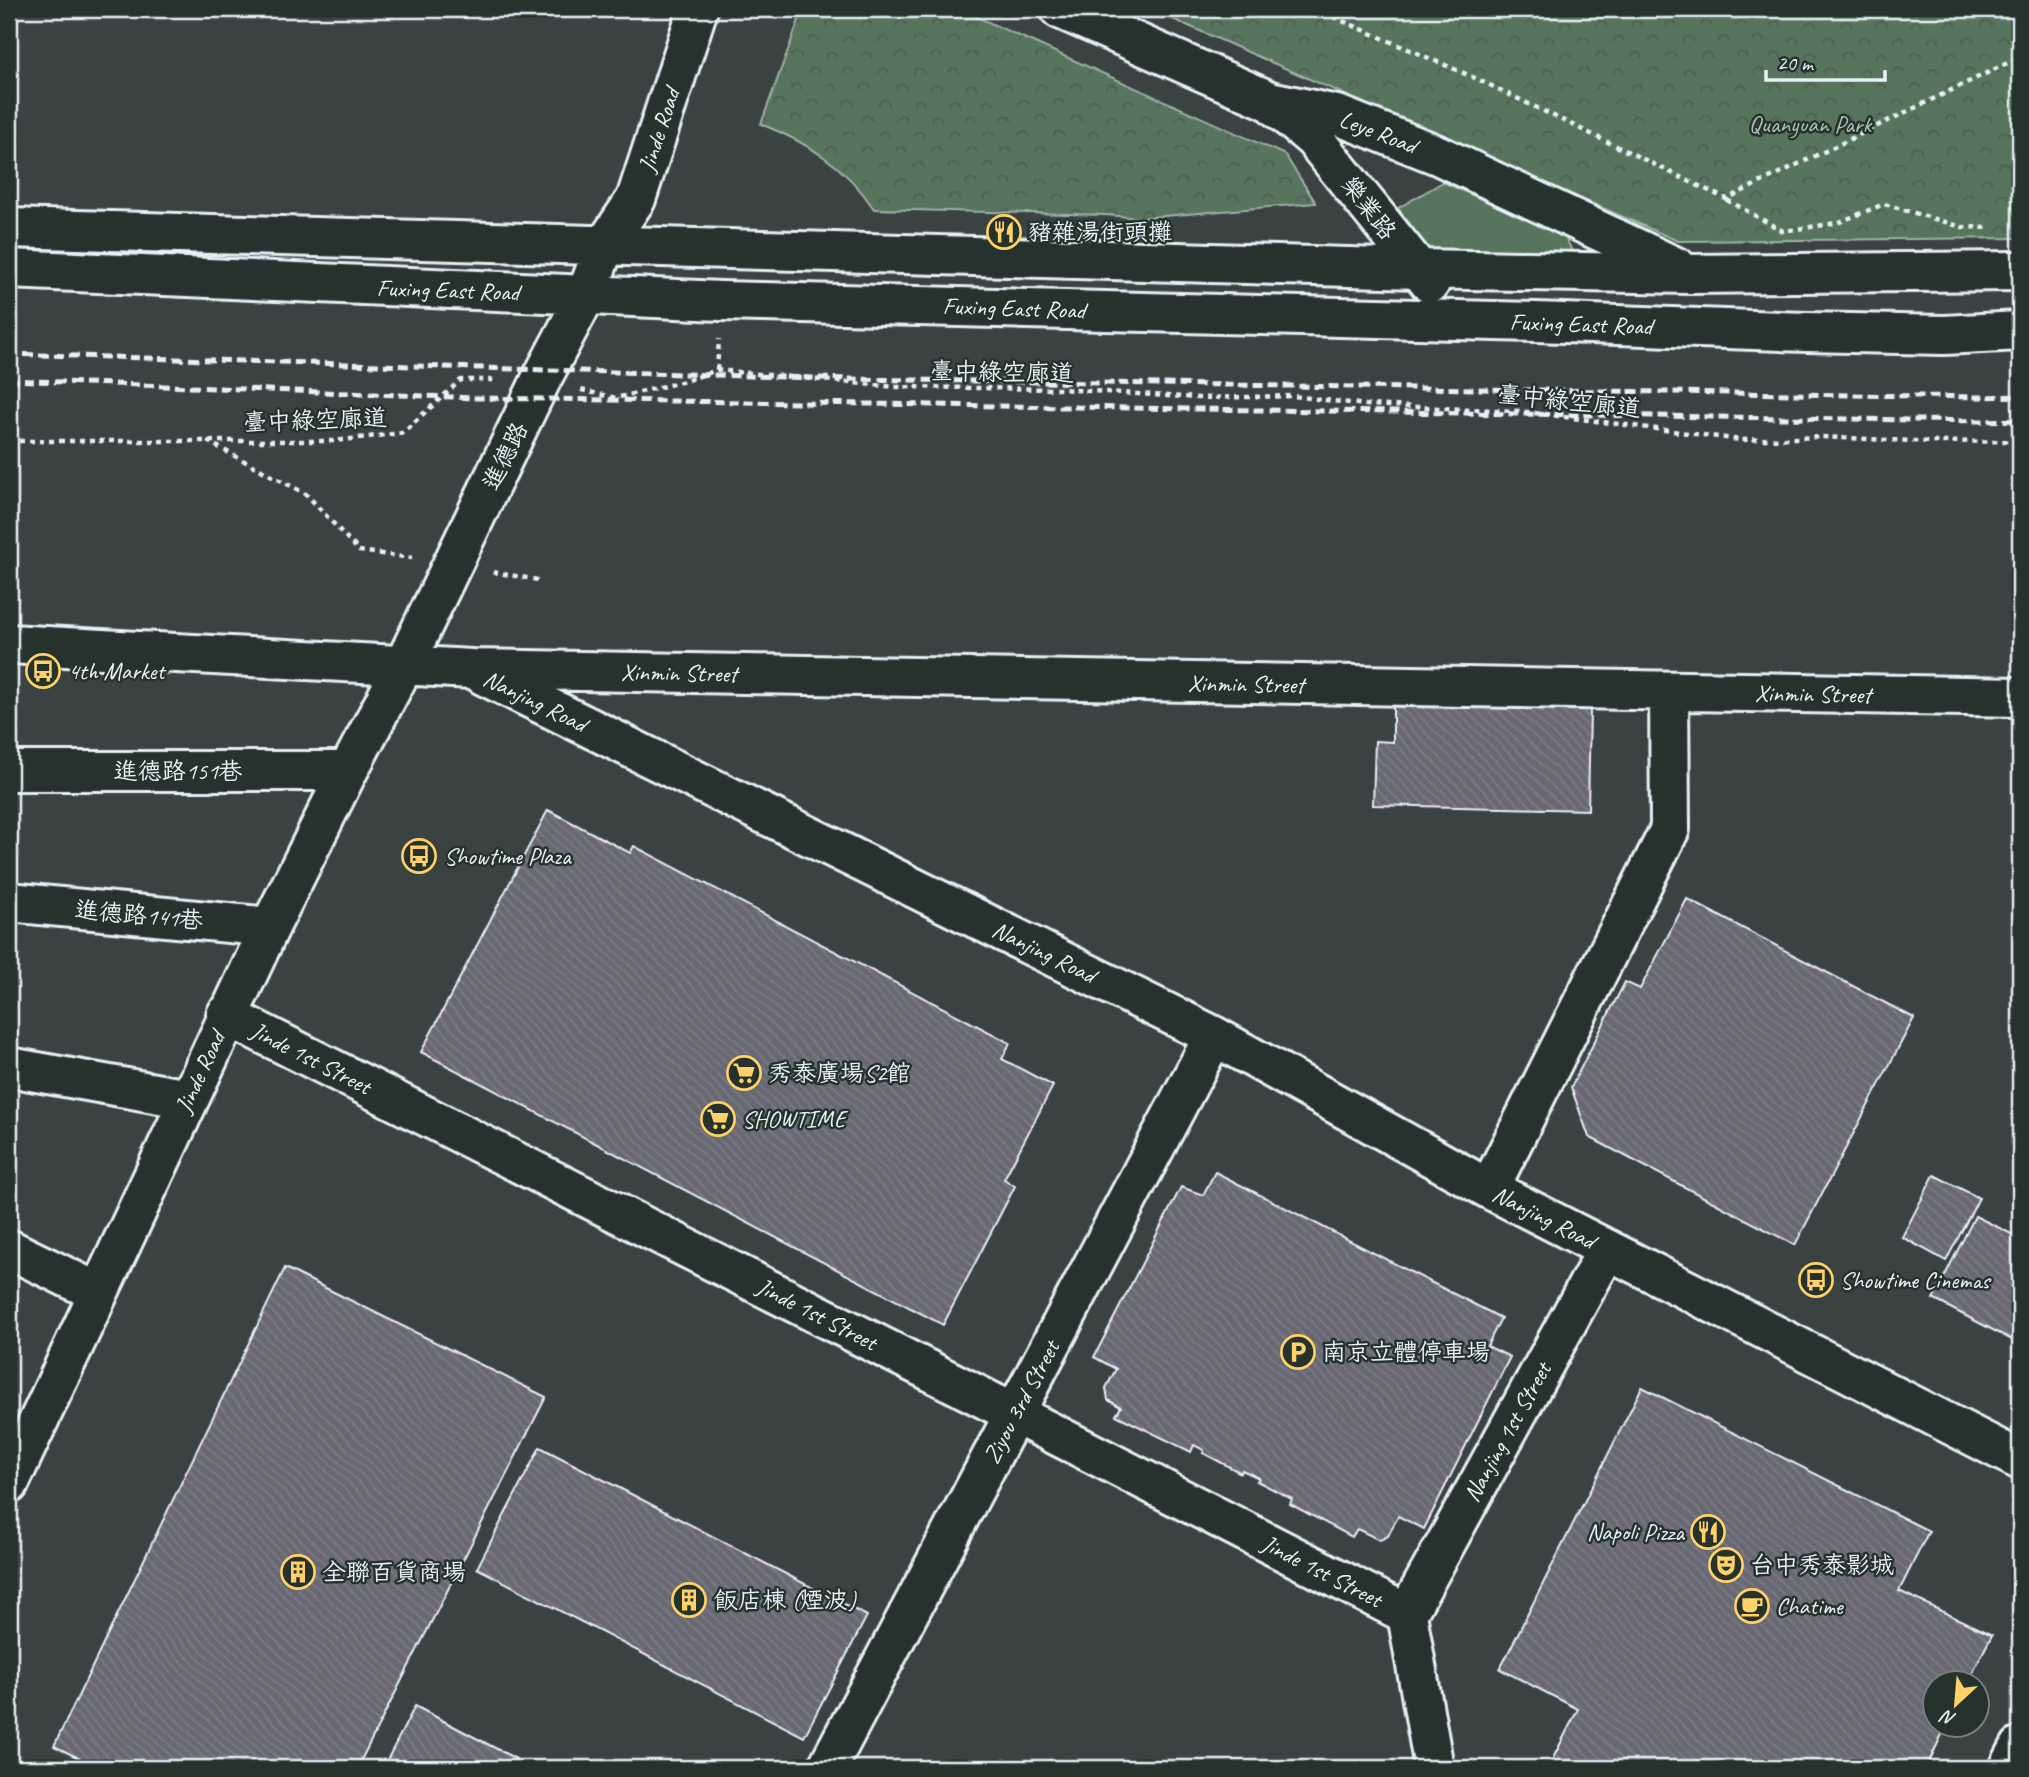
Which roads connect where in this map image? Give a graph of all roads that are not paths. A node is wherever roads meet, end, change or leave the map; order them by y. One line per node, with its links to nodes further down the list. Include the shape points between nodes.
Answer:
1 (698, 9): 5 (street, Jinde Road, via 636,199)
2 (1060, 9): 3 (street, Leye Road)
3 (1270, 102): 7 (street, 樂業路, via 1321,147); 9 (street, Leye Road, via 1337,115 1438,155)
4 (9, 228): 5 (street, Fuxing East Road)
5 (605, 245): 7 (street, Fuxing East Road); 10 (street, 進德路)
6 (9, 269): 10 (street, Fuxing East Road)
7 (1419, 270): 9 (street, Fuxing East Road); 11 (street, 樂業路)
8 (2020, 271): 9 (street, Fuxing East Road)
9 (1689, 274)
10 (586, 295): 11 (street, Fuxing East Road); 14 (street, 進德路)
11 (1463, 320): 12 (street, Fuxing East Road, via 1930,335)
12 (2020, 331)
13 (9, 643): 14 (street, Nanjing Road)
14 (403, 667): 15 (street, Nanjing Road); 19 (street, Jinde Road)
15 (472, 669): 16 (street, Xinmin Street); 23 (street, Nanjing Road)
16 (1669, 691): 17 (street, Xinmin Street); 26 (street, via 1670,829)
17 (2020, 697)
18 (9, 771): 19 (street, 進德路151巷)
19 (348, 771): 21 (street, Jinde Road)
20 (9, 902): 21 (street, 進德路141巷)
21 (270, 927): 22 (street, Jinde Road)
22 (226, 1016): 25 (street, Jinde Road); 30 (street, Jinde 1st Street)
23 (1214, 1036): 26 (street, Nanjing Road); 30 (street, Ziyou 3rd Street)
24 (9, 1067): 25 (street)
25 (188, 1099): 29 (street, Jinde Road)
26 (1489, 1189): 28 (street, Nanjing Road)
27 (9, 1249): 29 (street)
28 (1607, 1250): 31 (street, Nanjing Road); 33 (street, Nanjing 1st Street)
29 (97, 1292): 32 (street, Jinde Road)
30 (1015, 1414): 33 (street, Jinde 1st Street); 35 (street, Ziyou 3rd Street)
31 (2020, 1460)
32 (9, 1484)
33 (1407, 1614): 36 (street)
34 (2020, 1747): 37 (street)
35 (827, 1768)
36 (1434, 1768)
37 (2010, 1768)

